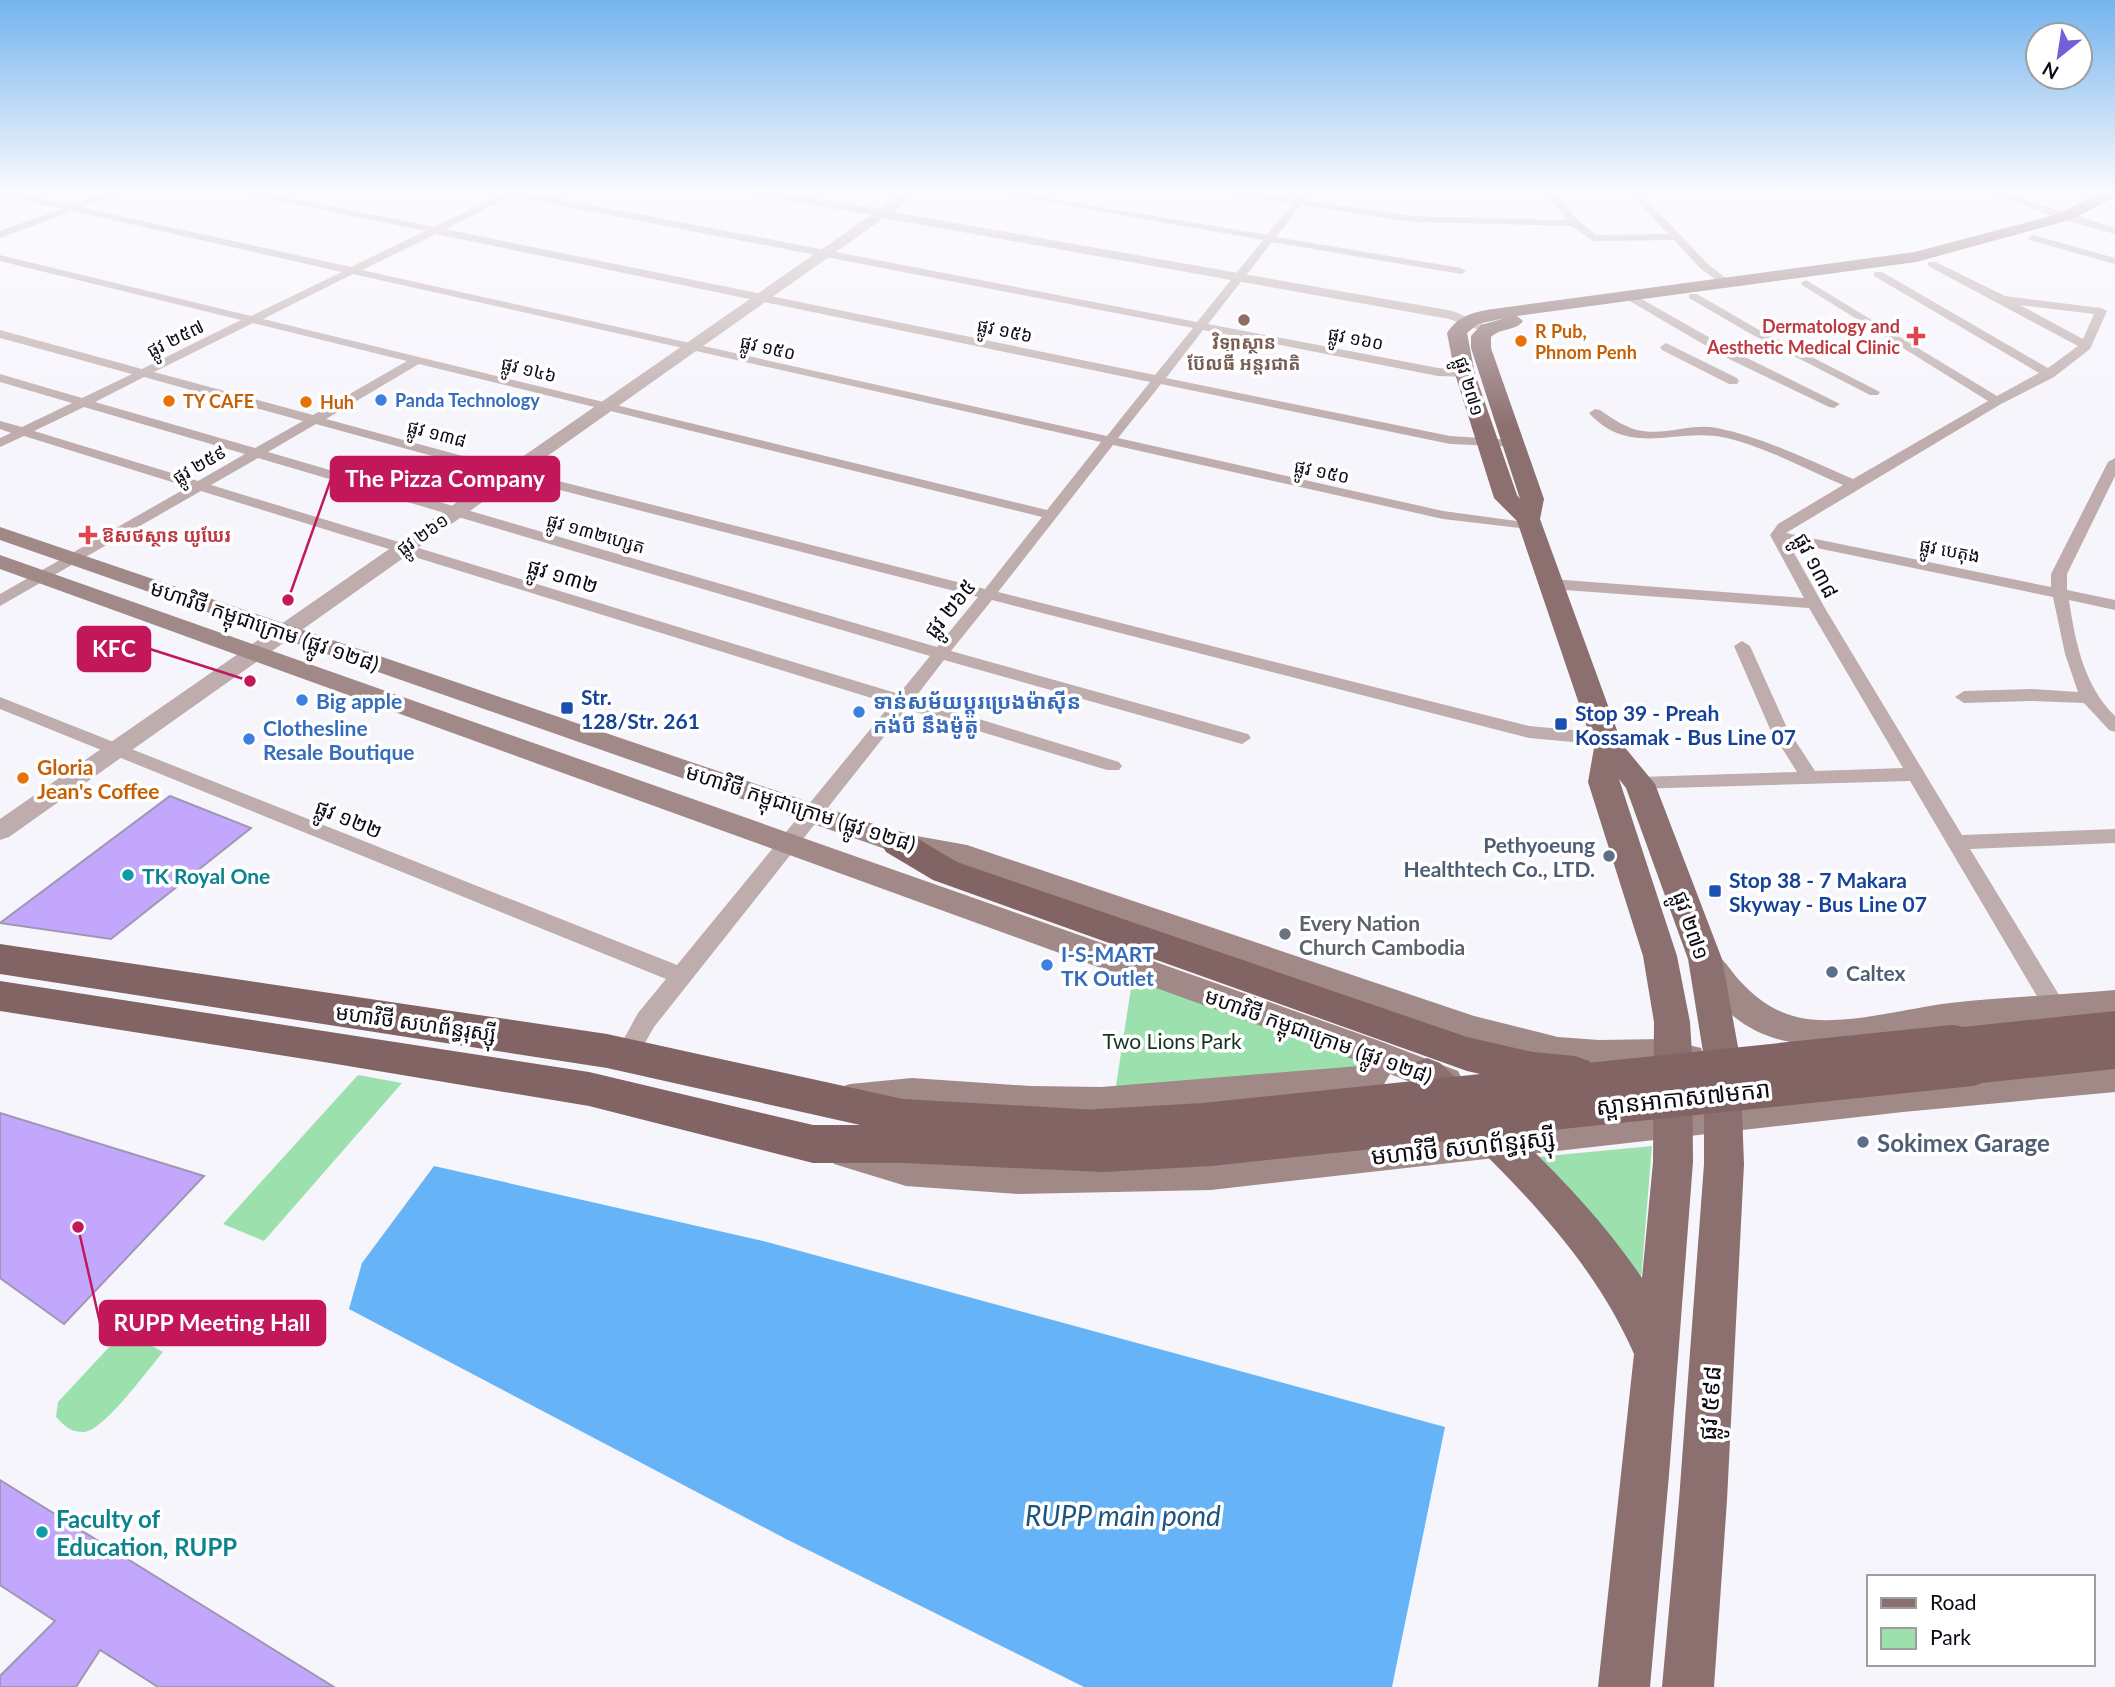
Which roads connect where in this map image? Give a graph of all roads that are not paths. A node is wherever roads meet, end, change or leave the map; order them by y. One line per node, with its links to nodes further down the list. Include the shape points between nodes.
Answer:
1 (48, 270): 23 (street, ផ្លូវ ១៤៦)
2 (345, 270): 13 (street, ផ្លូវ ១៥០)
3 (625, 270): 20 (street, ផ្លូវ ១៥៦)
4 (801, 270): 20 (street, ផ្លូវ ២៦១)
5 (906, 270): 25 (street, ផ្លូវ ១៦០)
6 (1199, 270): 16 (street)
7 (1246, 270): 16 (street, ផ្លូវ ២៦៥)
8 (1454, 270): 14 (street)
9 (1709, 270): 17 (street)
10 (1830, 270): 17 (main road, ផ្លូវ ២៧១)
11 (1901, 270): 15 (main road, ផ្លូវ ២៧១)
12 (1943, 270): 22 (street)
13 (351, 271): 23 (street, ផ្លូវ ២៥៧); 30 (street, ផ្លូវ ១៥០)
14 (1461, 271)
15 (1878, 274): 18 (main road, ផ្លូវ ២៧១); 36 (street)
16 (1240, 277): 24 (street); 25 (street, ផ្លូវ ២៦៥)
17 (1726, 282): 21 (main road, ផ្លូវ ២៧១)
18 (1806, 283): 19 (main road, ផ្លូវ ២៧១); 41 (street)
19 (1693, 296): 21 (main road, ផ្លូវ ២៧១); 40 (street)
20 (761, 298): 30 (street, ផ្លូវ ២៦១); 38 (street, ផ្លូវ ១៥៦)
21 (1632, 299): 24 (main road, ផ្លូវ ២៧១, via 1506,312); 26 (main road, ផ្លូវ ២៧១); 31 (street)
22 (2002, 299): 29 (street); 29 (street, via 2099,310)
23 (252, 320): 32 (street, ផ្លូវ ១៤៦); 34 (street, ផ្លូវ ២៥៧)
24 (1468, 321): 26 (street); 35 (main road, ផ្លូវ ២៧១, via 1457,333)
25 (1200, 326): 35 (street, ផ្លូវ ១៦០); 38 (street, ផ្លូវ ២៦៥)
26 (1488, 329): 52 (main road, ផ្លូវ ២៧១, via 1481,336 1481,348)
27 (0, 334): 34 (street, ផ្លូវ ១៣៨)
28 (1666, 346): 33 (street)
29 (2086, 346): 36 (street, ផ្លូវ ១៣៨)
30 (690, 347): 44 (street, ផ្លូវ ២៦១); 49 (street, ផ្លូវ ១៥០)
31 (1731, 355): 33 (street); 43 (street)
32 (418, 360): 44 (street, ផ្លូវ ១៤៦); 46 (street, ផ្លូវ ២៥៩)
33 (1701, 364): 39 (street)
34 (142, 373): 42 (street, ផ្លូវ ២៥៧); 46 (street, ផ្លូវ ១៣៨)
35 (1465, 374): 50 (main road, ផ្លូវ ២៧១)
36 (2050, 374): 41 (street, ផ្លូវ ១៣៨)
37 (0, 378): 42 (street, ផ្លូវ ១៣២ហ្សេត)
38 (1158, 380): 49 (street, ផ្លូវ ២៦៥); 50 (street, ផ្លូវ ១៥៦, via 1450,440)
39 (1733, 381)
40 (1874, 392)
41 (1997, 401): 56 (street, ផ្លូវ ១៣៨)
42 (81, 403): 48 (street, ផ្លូវ ២៥៧); 53 (street, ផ្លូវ ១៣២ហ្សេត)
43 (1834, 404)
44 (606, 406): 55 (street, ផ្លូវ ២៦១); 59 (street, ផ្លូវ ១៤៦)
45 (1595, 413): 56 (street, via 1617,428 1638,434 1656,436 1692,429 1736,436)
46 (313, 420): 53 (street, ផ្លូវ ២៥៩); 55 (street, ផ្លូវ ១៣៨)
47 (0, 425): 48 (street, ផ្លូវ ១៣២)
48 (21, 432): 51 (street, ផ្លូវ ២៥៧); 57 (street, ផ្លូវ ១៣២)
49 (1109, 441): 59 (street, ផ្លូវ ២៦៥); 60 (street, ផ្លូវ ១៥០, via 1443,515)
50 (1487, 442): 52 (street, ផ្លូវ ១៥៦); 60 (main road, ផ្លូវ ២៧១, via 1506,498)
51 (0, 443)
52 (1513, 444): 60 (main road, ផ្លូវ ២៧១, via 1532,499)
53 (255, 454): 57 (street, ផ្លូវ ២៥៩); 58 (street, ផ្លូវ ១៣២ហ្សេត)
54 (2115, 461): 68 (street, via 2059,574)
55 (510, 473): 58 (street, ផ្លូវ ២៦១); 69 (street, ផ្លូវ ១៣៨)
56 (1854, 485): 62 (street, ផ្លូវ ១៣៨)
57 (200, 486): 63 (street, ផ្លូវ ១៣២); 64 (street, ផ្លូវ ២៥៩)
58 (455, 512): 63 (street, ផ្លូវ ២៦១); 76 (street, ផ្លូវ ១៣២ហ្សេត)
59 (1050, 515): 69 (street, ផ្លូវ ២៦៥)
60 (1529, 523): 67 (main road, ផ្លូវ ២៧១)
61 (0, 533): 64 (main road, មហាវិថី កម្ពុជាក្រោម (ផ្លូវ ១២៨))
62 (1777, 535): 68 (street, ផ្លូវ បេតុង); 71 (street, ផ្លូវ ១៣៨)
63 (402, 548): 73 (street, ផ្លូវ ២៦១); 79 (street, ផ្លូវ ១៣២)
64 (73, 559): 66 (street, ផ្លូវ ២៥៩); 73 (main road, មហាវិថី កម្ពុជាក្រោម (ផ្លូវ ១២៨))
65 (0, 562): 66 (main road, មហាវិថី កម្ពុជាក្រោម (ផ្លូវ ១២៨))
66 (42, 577): 70 (street, ផ្លូវ ២៥៩); 75 (main road, មហាវិថី កម្ពុជាក្រោម (ផ្លូវ ១២៨))
67 (1551, 584): 71 (street); 83 (main road, ផ្លូវ ២៧១)
68 (2058, 592): 72 (street, ផ្លូវ បេតុង); 78 (street)
69 (987, 596): 76 (street, ផ្លូវ ២៦៥); 83 (street, ផ្លូវ ១៣៨, via 1530,732)
70 (0, 601)
71 (1814, 604): 86 (street, ផ្លូវ ១៣៨)
72 (2115, 605)
73 (284, 631): 75 (street, ផ្លូវ ២៦១); 89 (main road, មហាវិថី កម្ពុជាក្រោម (ផ្លូវ ១២៨))
74 (1742, 646): 87 (street, via 1779,729)
75 (254, 652): 84 (street, ផ្លូវ ២៦១); 93 (main road, មហាវិថី កម្ពុជាក្រោម (ផ្លូវ ១២៨))
76 (939, 653): 79 (street, ផ្លូវ ២៦៥); 82 (street, ផ្លូវ ១៣២ហ្សេត)
77 (1965, 697): 78 (street)
78 (2090, 698): 81 (street)
79 (901, 701): 85 (street, ផ្លូវ ១៣២); 89 (street, ផ្លូវ ២៦៥)
80 (0, 703): 84 (street, ផ្លូវ ១២២)
81 (2115, 726)
82 (1242, 738)
83 (1607, 743): 88 (main road, ផ្លូវ ២៧១); 103 (main road, ផ្លូវ ២៧១, via 1603,782 1660,956)
84 (116, 749): 90 (street, ផ្លូវ ២៦១); 97 (street, ផ្លូវ ១២២)
85 (1114, 766)
86 (1917, 774): 87 (street); 92 (street, ផ្លូវ ១៣៨)
87 (1810, 778): 88 (street)
88 (1640, 784): 96 (main road, ផ្លូវ ២៧១)
89 (811, 813): 93 (street, ផ្លូវ ២៦៥); 94 (main road, មហាវិថី កម្ពុជាក្រោម (ផ្លូវ ១២៨))
90 (0, 831)
91 (2115, 836): 92 (street)
92 (1958, 842): 100 (street, ផ្លូវ ១៣៨)
93 (787, 843): 97 (street, ផ្លូវ ២៦៥); 106 (main road, មហាវិថី កម្ពុជាក្រោម (ផ្លូវ ១២៨))
94 (898, 843): 103 (main road, មហាវិថី កម្ពុជាក្រោម (ផ្លូវ ១២៨), via 957,852 1528,1045 1585,1054); 109 (highway, bridge, via 945,871 1467,1054 1533,1069)
95 (0, 959): 104 (highway, មហាវិថី សហព័ន្ធរុស្ស៊ី)
96 (1704, 960): 100 (main road, via 1730,995 1758,1016 1788,1029 1821,1033 1931,1018); 111 (main road, ផ្លូវ ២៧១, via 1720,1033)
97 (681, 976): 104 (street, ផ្លូវ ២៦៥, via 646,1020)
98 (0, 996): 116 (highway, មហាវិថី សហព័ន្ធរុស្ស៊ី, via 589,1089)
99 (2115, 1003): 100 (main road)
100 (2056, 1009)
101 (2115, 1027): 105 (highway)
102 (2115, 1052): 105 (highway)
103 (1674, 1054): 111 (main road, មហាវិថី កម្ពុជាក្រោម (ផ្លូវ ១២៨), via 1703,1065); 112 (main road, ផ្លូវ ២៧១)
104 (626, 1055): 110 (highway, មហាវិថី សហព័ន្ធរុស្ស៊ី)
105 (1962, 1055): 109 (highway, ស្ពានអាកាស៧មករា, bridge); 114 (highway, ស្ពានអាកាស៧មករា, bridge, via 1210,1147)
106 (1362, 1066): 107 (main road, មហាវិថី កម្ពុជាក្រោម (ផ្លូវ ១២៨)); 110 (main road, មហាវិថី សហព័ន្ធរុស្ស៊ី, via 1195,1097 1101,1102 912,1093); 117 (main road, via 1386,1111 1388,1128 1382,1144)
107 (1427, 1074): 113 (main road, មហាវិថី កម្ពុជាក្រោម (ផ្លូវ ១២៨), via 1542,1114); 115 (main road)
108 (2115, 1078): 111 (main road, មហាវិថី សហព័ន្ធរុស្ស៊ី, via 1903,1097)
109 (1623, 1079): 114 (highway, ស្ពានអាកាស៧មករា, bridge, via 1204,1122)
110 (829, 1101): 114 (highway, មហាវិថី សហព័ន្ធរុស្ស៊ី, via 903,1117)
111 (1724, 1102): 112 (main road, មហាវិថី សហព័ន្ធរុស្ស៊ី); 120 (main road, ផ្លូវ ៥៩៨, via 1706,1461)
112 (1675, 1123): 113 (main road, មហាវិថី សហព័ន្ធរុស្ស៊ី); 118 (main road)
113 (1613, 1129): 115 (main road, មហាវិថី សហព័ន្ធរុស្ស៊ី)
114 (1100, 1140): 116 (highway, មហាវិថី សហព័ន្ធរុស្ស៊ី, via 1017,1151)
115 (1498, 1142): 117 (main road, មហាវិថី សហព័ន្ធរុស្ស៊ី); 118 (main road, via 1606,1264 1631,1299)
116 (813, 1144): 117 (main road, មហាវិថី សហព័ន្ធរុស្ស៊ី, via 906,1170 1018,1178 1210,1174)
117 (1367, 1157)
118 (1657, 1354): 119 (main road)
119 (1624, 1687)
120 (1688, 1687)

